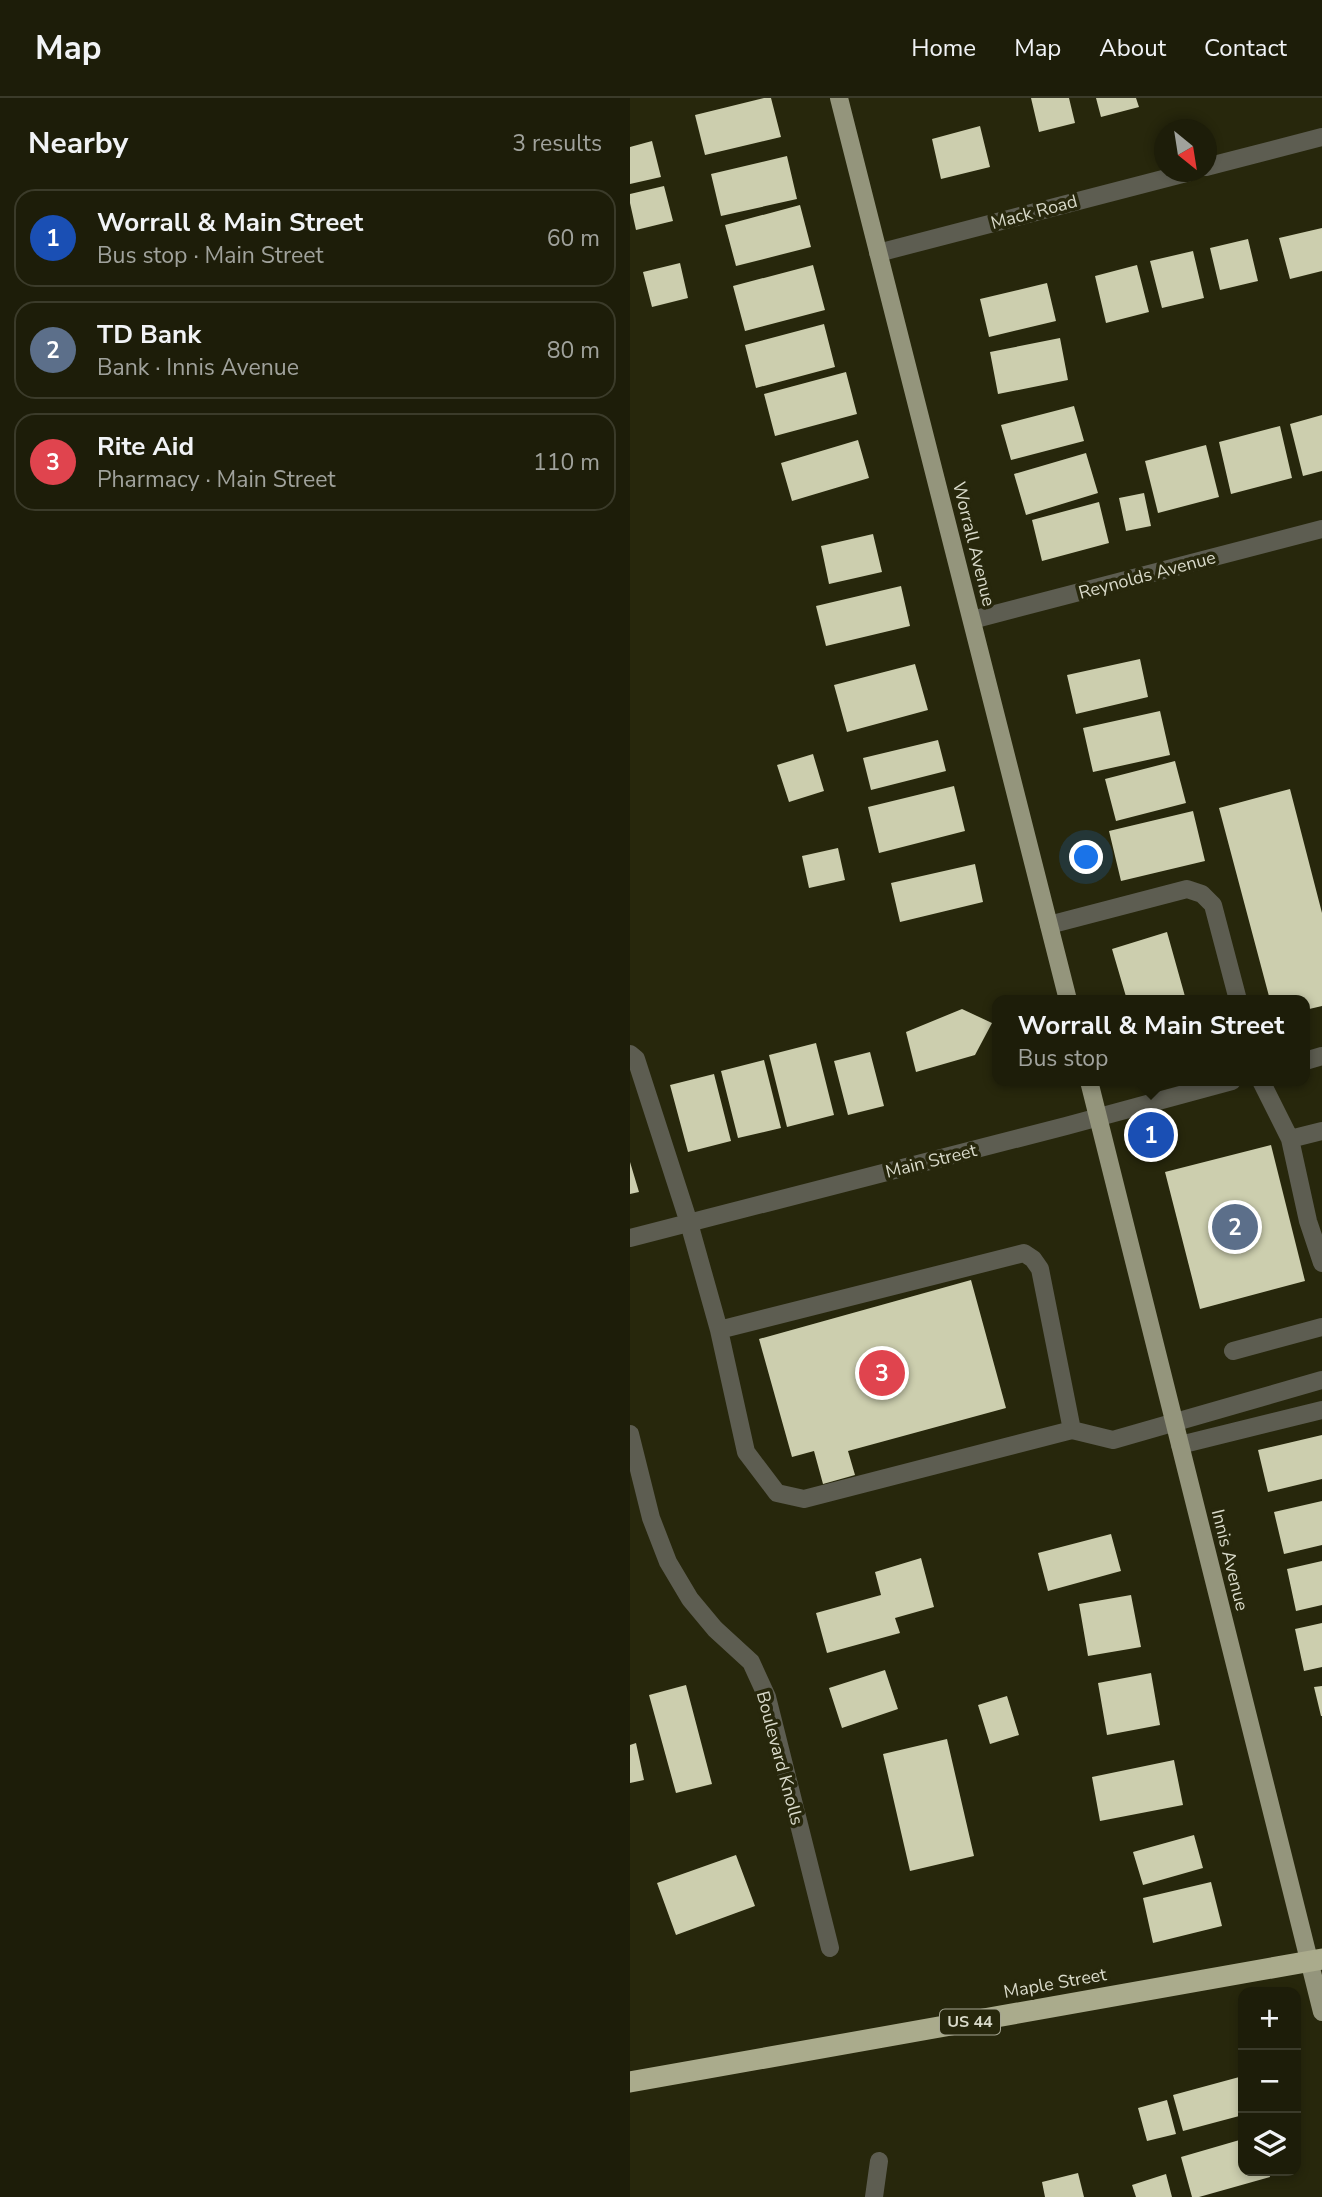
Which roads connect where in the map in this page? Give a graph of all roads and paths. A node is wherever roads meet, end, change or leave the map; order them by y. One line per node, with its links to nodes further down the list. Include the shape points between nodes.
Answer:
1 (839, 98): 5 (main road, Worrall Avenue)
2 (1322, 137): 3 (street)
3 (1217, 164)
4 (1154, 181): 5 (street, Mack Road)
5 (878, 253): 7 (main road, Worrall Avenue)
6 (1322, 529): 7 (street, Reynolds Avenue)
7 (972, 620): 8 (main road, Worrall Avenue)
8 (1049, 925): 9 (main road, Worrall Avenue); 10 (street, via 1186,889 1202,894 1213,905)
9 (1067, 995)
10 (1237, 995)
11 (630, 1054): 18 (street, via 636,1059)
12 (1090, 1086): 15 (main road)
13 (1213, 1086): 15 (street, Main Street)
14 (1264, 1086): 17 (street)
15 (1098, 1117): 18 (street, Main Street); 26 (main road, Innis Avenue)
16 (1322, 1131): 17 (street)
17 (1290, 1139): 20 (street)
18 (689, 1223): 19 (street, Main Street); 22 (street)
19 (630, 1238)
20 (1322, 1263)
21 (1322, 1327): 23 (street)
22 (719, 1331): 27 (street, via 746,1452 776,1493 804,1499); 27 (street, via 1024,1253 1040,1269)
23 (1233, 1351)
24 (1322, 1380): 26 (street)
25 (1322, 1410): 29 (street)
26 (1174, 1423): 27 (street, via 1113,1440); 29 (main road, Innis Avenue)
27 (1072, 1430)
28 (630, 1434): 30 (street, Boulevard Knolls, via 668,1562 690,1599 751,1662 767,1697)
29 (1180, 1446): 31 (main road, Innis Avenue)
30 (830, 1948)
31 (1316, 1960): 32 (main road, Innis Avenue); 33 (highway, Maple Street / US 44)
32 (1322, 2012)
33 (630, 2082)
34 (878, 2161): 35 (street)
35 (874, 2197)

